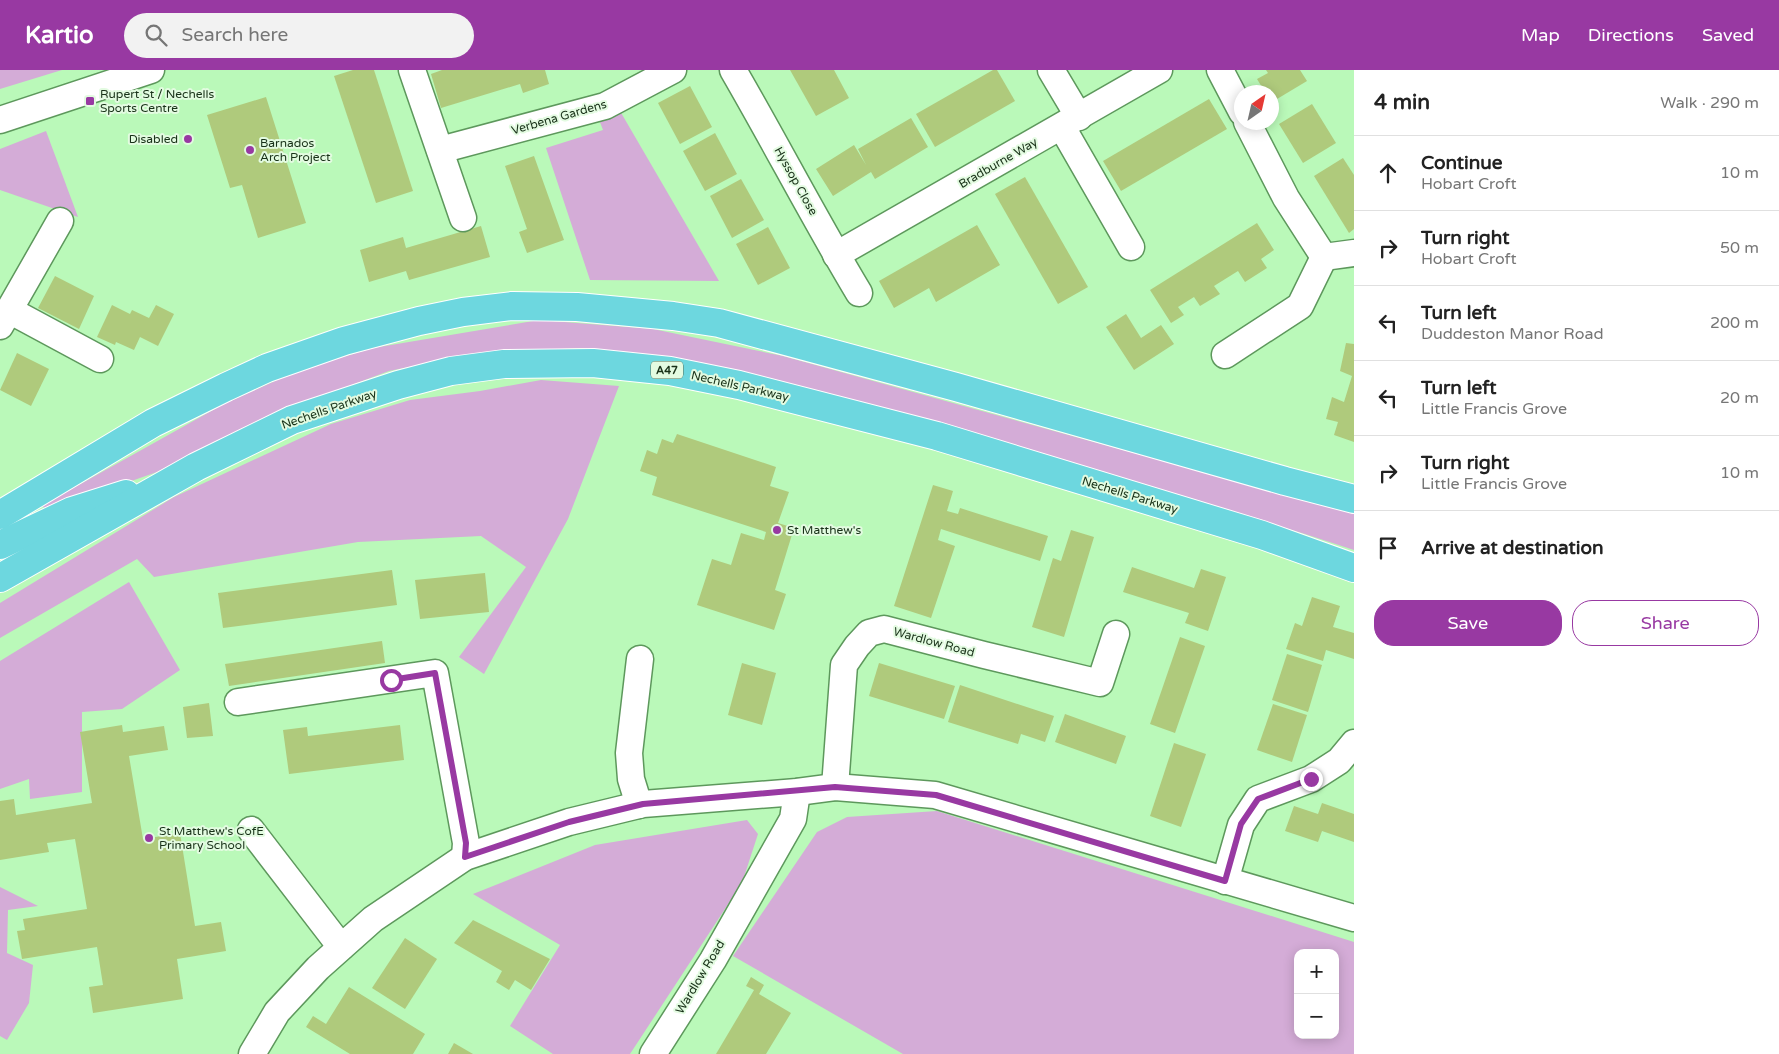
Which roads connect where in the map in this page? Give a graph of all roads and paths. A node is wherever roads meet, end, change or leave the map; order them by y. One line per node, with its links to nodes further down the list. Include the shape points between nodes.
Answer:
1 (151, 70): 9 (street)
2 (412, 70): 12 (street)
3 (673, 70): 12 (street, Verbena Gardens, via 606,106)
4 (733, 70): 17 (street, Hyssop Close)
5 (1051, 70): 10 (street)
6 (1159, 70): 10 (street, Bradburne Way)
7 (1220, 70): 8 (street)
8 (1234, 97)
9 (0, 120)
10 (1070, 122): 15 (street); 17 (street, Bradburne Way)
11 (1251, 130): 18 (street, via 1286,198)
12 (440, 150): 13 (street)
13 (464, 218)
14 (60, 221): 20 (street)
15 (1131, 247)
16 (1354, 253): 18 (street)
17 (836, 255): 19 (street, Hyssop Close)
18 (1324, 257): 21 (street, via 1300,306)
19 (859, 293)
20 (5, 318): 22 (street)
21 (1226, 355)
22 (100, 358)
23 (175, 479): 26 (main road, via 72,511); 27 (main road, Nechells Parkway / A47, via 292,420 398,385 452,371 504,364 593,362 670,371 739,385 937,436 1262,535); 28 (main road, Nechells Parkway / A47)
24 (1354, 500): 25 (main road, via 956,387 719,324 577,307 512,306 463,312 344,340 268,368 153,423)
25 (0, 515)
26 (0, 545)
27 (1354, 568)
28 (0, 578)
29 (1116, 634): 33 (street, Wardlow Road, via 1095,693 984,655 884,628 869,633 856,646 844,666)
30 (640, 659): 35 (street, via 629,753 631,779)
31 (238, 702): 37 (street, via 435,673 466,843)
32 (1354, 743): 38 (street, via 1338,762 1311,779 1258,799 1241,824)
33 (835, 787): 34 (street); 38 (street, via 936,795)
34 (797, 792): 35 (street); 42 (street, Wardlow Road, via 793,819 713,960)
35 (639, 805): 37 (street, via 569,822)
36 (251, 830): 40 (street)
37 (465, 857): 40 (street, via 374,918)
38 (1225, 881): 39 (street)
39 (1354, 918)
40 (341, 947): 41 (street, via 277,1012)
41 (252, 1054)
42 (653, 1054)

